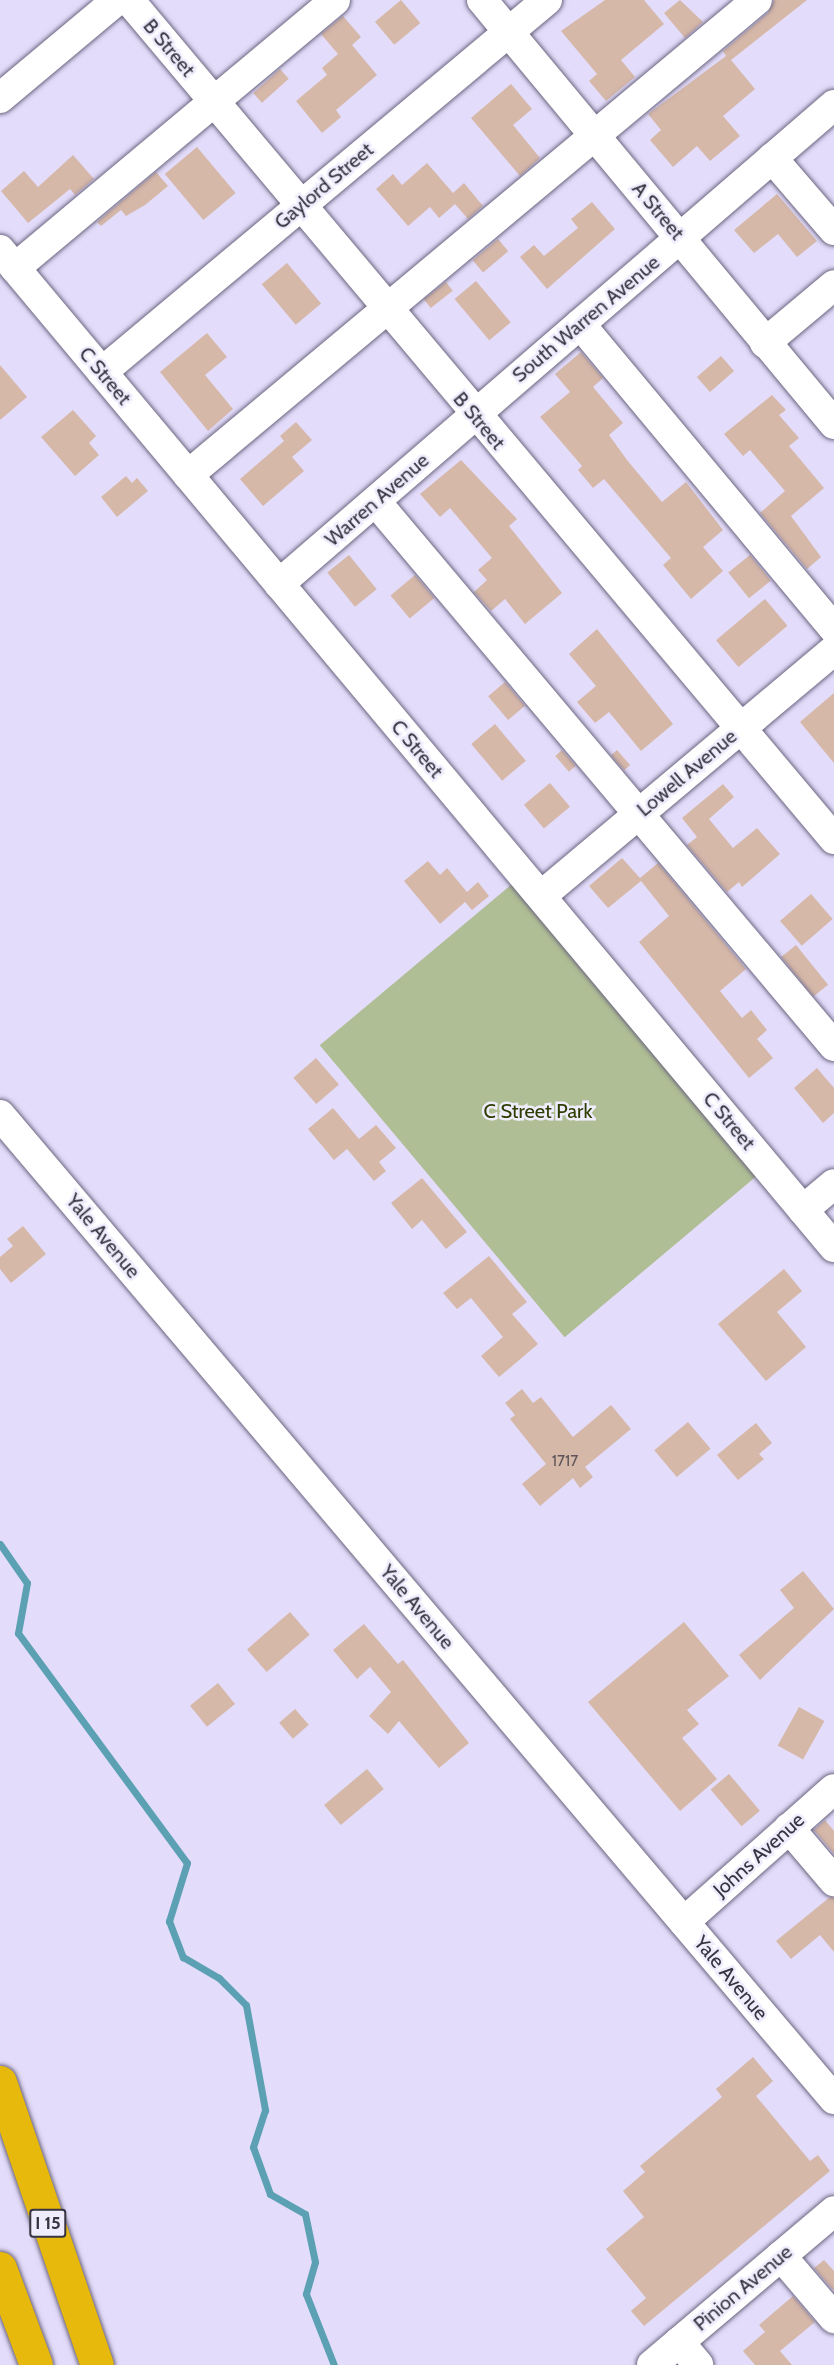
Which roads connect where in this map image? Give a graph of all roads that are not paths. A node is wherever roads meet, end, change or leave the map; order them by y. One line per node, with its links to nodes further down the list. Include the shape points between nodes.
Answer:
1 (117, 0): 8 (street)
2 (129, 0): 9 (street, B Street)
3 (334, 0): 9 (street)
4 (482, 0): 7 (street, A Street)
5 (547, 0): 7 (street, Gaylord Street)
6 (757, 0): 11 (street)
7 (508, 32): 11 (street, A Street); 13 (street, Gaylord Street)
8 (0, 98)
9 (213, 101): 13 (street, B Street); 16 (street)
10 (834, 105): 12 (street, South Warren Avenue)
11 (595, 135): 15 (street, A Street); 18 (street)
12 (772, 158): 14 (street); 15 (street, South Warren Avenue)
13 (301, 206): 18 (street, B Street); 21 (street, Gaylord Street)
14 (834, 230)
15 (681, 238): 19 (street, South Warren Avenue); 20 (street, A Street)
16 (8, 259): 21 (street, C Street)
17 (834, 285): 20 (street)
18 (387, 310): 22 (street, B Street); 24 (street)
19 (580, 324): 22 (street, South Warren Avenue); 27 (street)
20 (765, 343): 23 (street, A Street)
21 (102, 372): 24 (street, C Street)
22 (473, 414): 25 (street, Warren Avenue); 29 (street, B Street)
23 (834, 424)
24 (188, 475): 26 (street, C Street)
25 (376, 502): 26 (street, Warren Avenue); 30 (street)
26 (279, 584): 32 (street, C Street)
27 (834, 629)
28 (834, 651): 29 (street, Lowell Avenue)
29 (741, 729): 30 (street, Lowell Avenue); 31 (street, B Street)
30 (638, 814): 32 (street, Lowell Avenue); 33 (street)
31 (834, 839)
32 (541, 896): 36 (street, C Street)
33 (834, 1046)
34 (0, 1115): 41 (street, Yale Avenue)
35 (834, 1184): 36 (street)
36 (803, 1210): 37 (street, C Street)
37 (834, 1247)
38 (834, 1789): 39 (street, Johns Avenue)
39 (789, 1828): 40 (street); 41 (street, Johns Avenue)
40 (834, 1881)
41 (684, 1922): 43 (street, Yale Avenue)
42 (0, 2082): 50 (highway, I 15)
43 (834, 2098)
44 (834, 2211): 45 (street, Pinion Avenue)
45 (781, 2256): 47 (street); 48 (street, Pinion Avenue)
46 (0, 2268): 49 (highway)
47 (834, 2318)
48 (679, 2342): 51 (street, Pinion Avenue); 52 (street)
49 (36, 2365)
50 (96, 2365)
51 (652, 2365)
52 (698, 2365)

